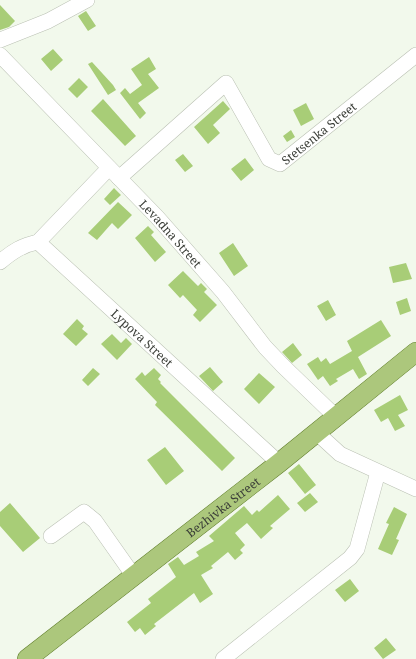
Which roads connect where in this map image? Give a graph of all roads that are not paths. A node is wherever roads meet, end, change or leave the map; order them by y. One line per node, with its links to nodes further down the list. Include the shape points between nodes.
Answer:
1 (87, 0): 2 (street, via 48,21)
2 (0, 40)
3 (416, 54): 5 (street, Stetsenka Street, via 280,164 269,159 226,83)
4 (0, 55): 5 (street, Levadna Street)
5 (114, 173): 6 (street); 9 (street, Levadna Street, via 191,255 265,347)
6 (38, 242): 7 (street, via 15,250); 11 (street, Lypova Street)
7 (0, 262)
8 (416, 352): 9 (main road, Bezhivka Street)
9 (336, 417): 10 (main road, Bezhivka Street)
10 (316, 432): 11 (main road, Bezhivka Street); 12 (street, via 340,454)
11 (279, 463): 15 (main road, Bezhivka Street)
12 (378, 472): 13 (street); 17 (street, via 358,549)
13 (416, 489)
14 (51, 536): 15 (street, via 84,512 95,521)
15 (133, 575): 16 (main road, Bezhivka Street)
16 (27, 659)
17 (223, 659)

